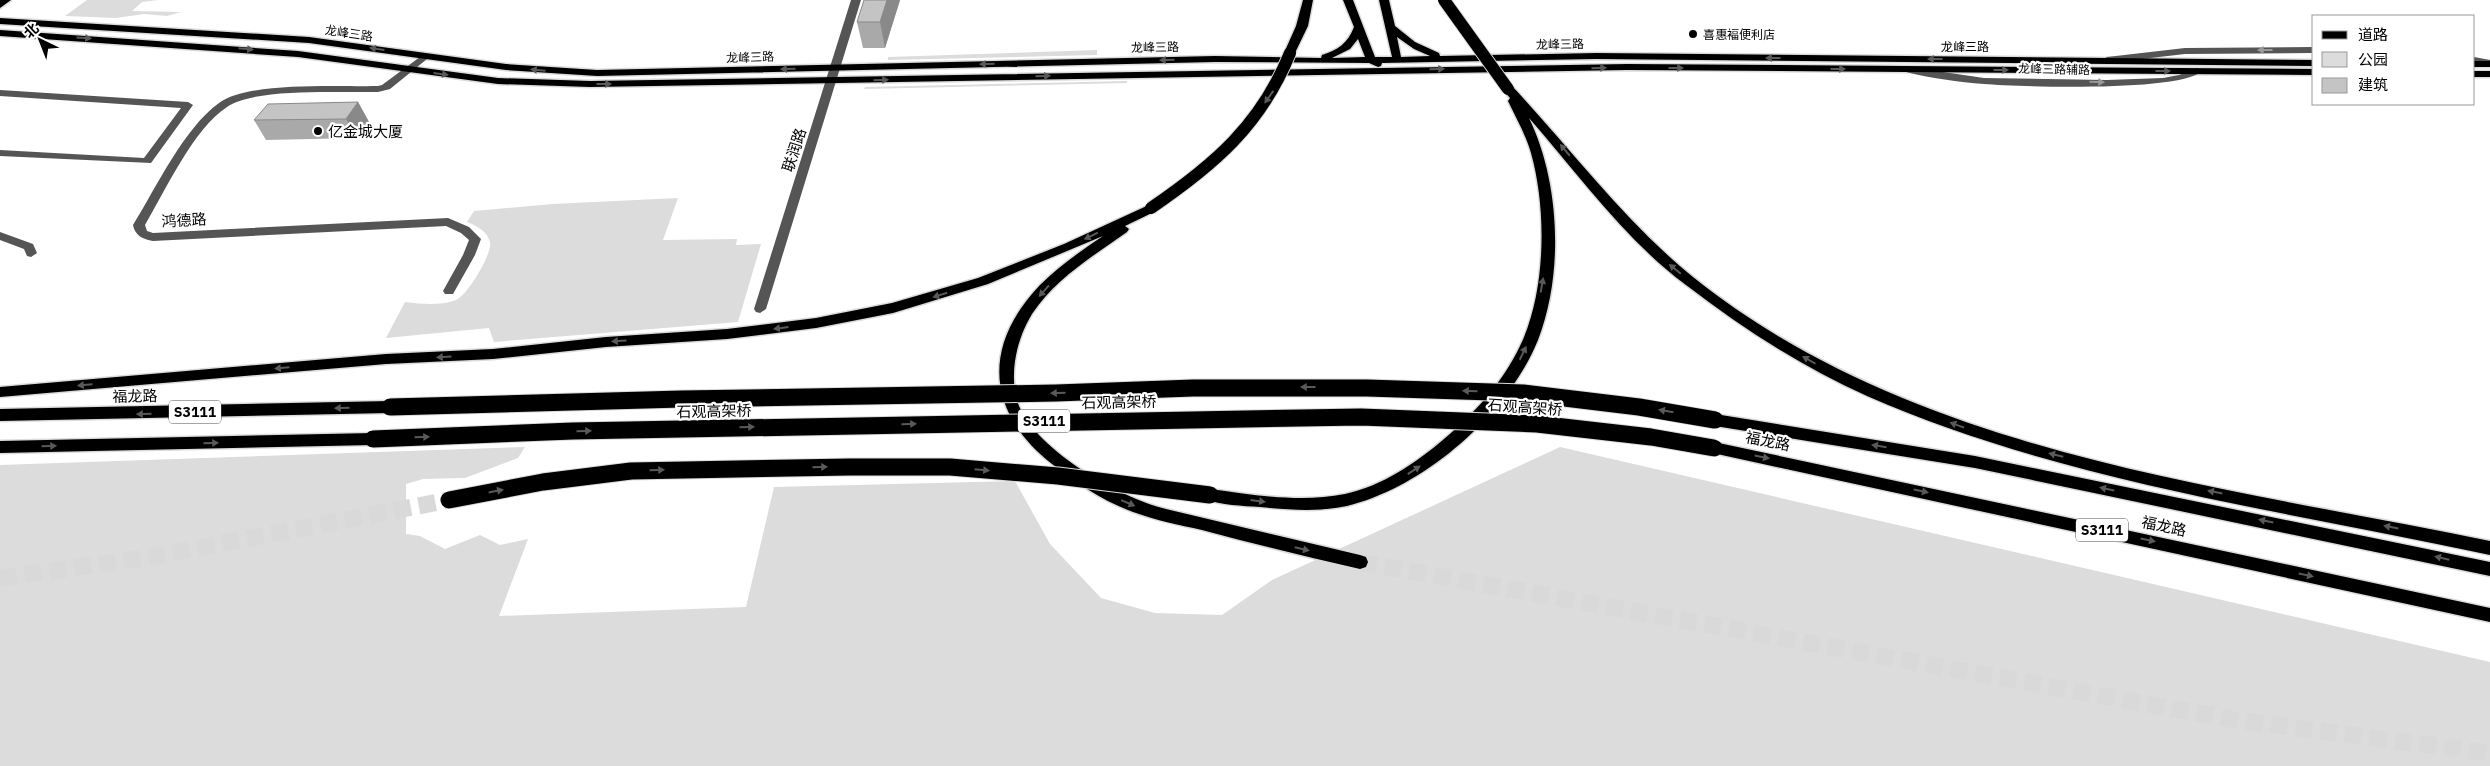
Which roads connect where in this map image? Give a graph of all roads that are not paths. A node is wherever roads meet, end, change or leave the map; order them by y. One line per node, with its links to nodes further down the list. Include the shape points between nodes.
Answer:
1 (6, 0): 8 (main road)
2 (856, 0): 25 (street, 联润路)
3 (1300, 0): 14 (highway)
4 (1308, 0): 14 (highway, via 1302,26)
5 (1348, 0): 10 (main road)
6 (1384, 0): 11 (main road)
7 (1444, 0): 34 (highway, bridge)
8 (0, 5)
9 (0, 21): 15 (main road, 龙峰三路, one-way to 9, via 309,40)
10 (1358, 28): 18 (main road, via 1356,39 1346,48 1333,55); 19 (main road, via 1363,33)
11 (1392, 28): 16 (main road, via 1420,50); 17 (main road)
12 (0, 33): 26 (main road, 龙峰三路, one-way to 26, via 279,52)
13 (2312, 50): 20 (street, 龙峰三路辅路, one-way to 20, via 2185,51)
14 (1290, 53): 37 (highway, one-way to 37, bridge, via 1275,88 1234,141 1202,172)
15 (424, 57): 25 (main road, 龙峰三路, one-way to 15, via 597,73); 26 (street, 鸿德路)
16 (1464, 58): 17 (main road, 龙峰三路); 20 (main road, 龙峰三路, one-way to 16)
17 (1397, 59): 19 (main road, 龙峰三路); 27 (main road)
18 (1309, 60): 19 (main road, 龙峰三路); 25 (main road, 龙峰三路, one-way to 25)
19 (1371, 60): 27 (main road)
20 (2106, 60): 22 (main road, 龙峰三路)
21 (2475, 60): 24 (street)
22 (2312, 62)
23 (2475, 64): 24 (main road)
24 (2490, 64)
25 (836, 67): 33 (street, 联润路)
26 (406, 70): 33 (main road, 龙峰三路, one-way to 33, via 535,83); 40 (street, 鸿德路, via 378,89 259,93 225,103 201,126 139,225 139,230 141,234 153,237 448,222 465,230 475,240)
27 (1388, 70): 28 (main road, 龙峰三路, one-way to 28, via 1627,67); 33 (main road, 龙峰三路, one-way to 27)
28 (1910, 70): 29 (street, 龙峰三路辅路, one-way to 29, via 1984,81 2107,83 2168,80)
29 (2197, 71): 30 (main road)
30 (2312, 72)
31 (2475, 74): 32 (main road)
32 (2490, 74)
33 (832, 81): 41 (street, 联润路)
34 (1508, 88): 48 (highway, one-way to 34, bridge, via 543,482 631,471 850,467 960,468 1058,476 1267,502 1315,504 1362,496 1410,474 1452,444 1490,404 1517,366 1533,333 1547,250 1546,198 1537,152); 49 (highway, one-way to 34, via 2133,474 2003,442 1884,398 1768,337 1685,277 1643,240)
35 (0, 93): 36 (street, via 188,105 147,161)
36 (0, 153)
37 (1151, 208): 42 (highway, one-way to 42, via 1009,272 893,308 816,323 493,354 386,359); 50 (highway, one-way to 50, bridge, via 1067,269 1045,289 1022,320 1012,340 1007,366 1008,392 1017,417 1066,466 1131,505)
38 (0, 236): 39 (street, via 30,247)
39 (31, 253)
40 (449, 291)
41 (760, 309)
42 (0, 392)
43 (390, 407): 44 (highway, 福龙路 / S3111, one-way to 44); 45 (highway, 石观高架桥 / S3111, one-way to 43, bridge, via 1522,393 1367,388 1203,388 1056,394)
44 (0, 415)
45 (1714, 420): 51 (highway, 福龙路 / S3111, one-way to 45, via 1975,462)
46 (0, 448): 47 (highway, 石观高架桥 / S3111, one-way to 47, bridge, via 592,431 1361,417 1537,424)
47 (1714, 448): 52 (highway, 福龙路 / S3111, one-way to 52)
48 (448, 500)
49 (2490, 548)
50 (1360, 562)
51 (2490, 569)
52 (2490, 615)

